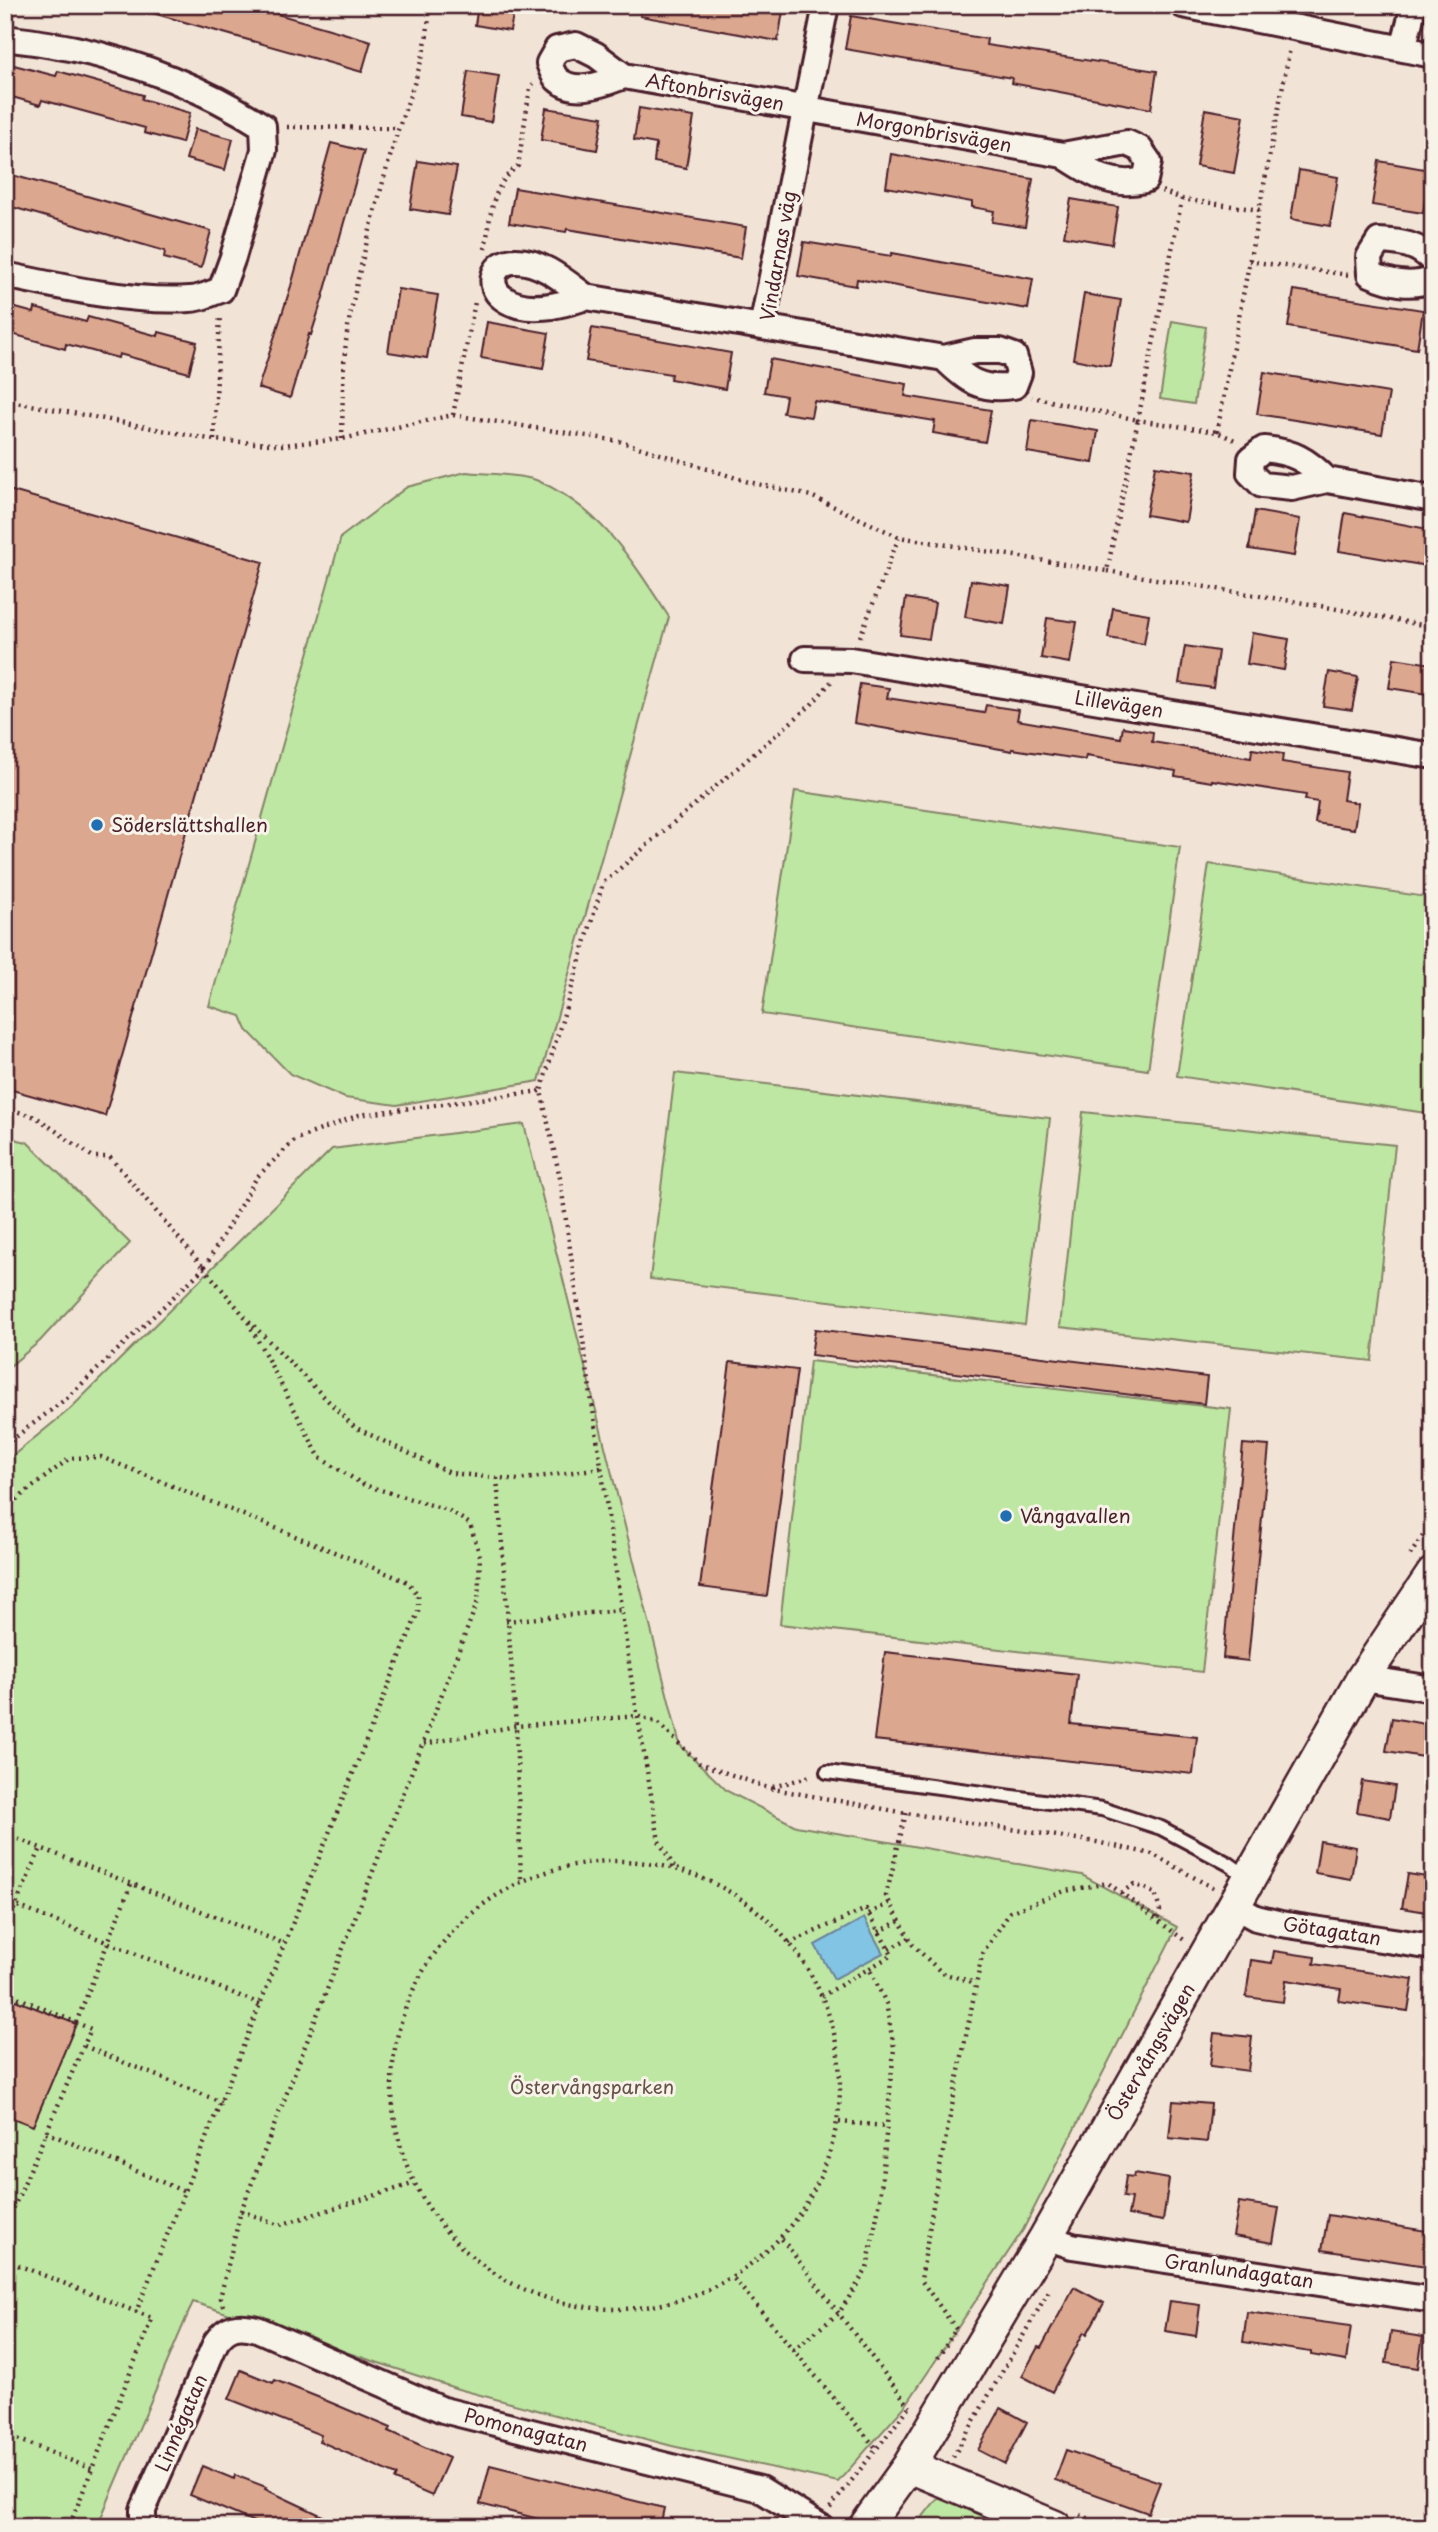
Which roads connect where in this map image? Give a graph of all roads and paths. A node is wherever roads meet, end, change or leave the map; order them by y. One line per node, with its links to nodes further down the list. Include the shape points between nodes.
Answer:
1 (429, 5): 13 (path, via 419,70)
2 (826, 5): 11 (street, Vindarnas väg)
3 (1183, 5): 5 (street)
4 (1413, 5): 7 (street)
5 (1294, 28): 7 (street); 17 (path)
6 (5, 38): 12 (street, via 75,49 149,71 230,105)
7 (1403, 48): 8 (street)
8 (1433, 55)
9 (549, 63): 10 (street, Aftonbrisvägen, via 555,78 568,86 594,87); 10 (street, Aftonbrisvägen, via 557,49 576,45); 18 (path, via 530,88 518,166 505,175 496,190)
10 (624, 76): 11 (street, Aftonbrisvägen)
11 (805, 109): 14 (street, Morgonbrisvägen); 27 (street, Vindarnas väg)
12 (263, 127): 13 (path); 25 (street, via 264,150)
13 (398, 128): 34 (path, via 349,323)
14 (1063, 155): 15 (street, Morgonbrisvägen, via 1096,176 1128,184); 15 (street, Morgonbrisvägen, via 1128,143 1140,149 1149,162)
15 (1145, 180): 16 (path)
16 (1182, 200): 17 (path); 32 (path)
17 (1260, 210): 19 (path)
18 (484, 252)
19 (1249, 261): 21 (path, via 1355,276); 33 (path)
20 (1433, 261): 21 (street, via 1406,243 1379,241 1369,257)
21 (1370, 274): 23 (street, via 1419,285)
22 (5, 275): 25 (street, via 135,297 191,299)
23 (1433, 279)
24 (477, 289): 31 (path)
25 (221, 290): 35 (path)
26 (586, 297): 27 (street)
27 (762, 327): 28 (street, Vindarnas väg)
28 (944, 358): 29 (street, via 964,379 993,389); 29 (street, Vindarnas väg, via 975,351 1014,356 1019,373)
29 (1014, 386): 32 (path, via 1033,398)
30 (5, 400): 35 (path)
31 (453, 415): 34 (path); 39 (path, via 619,441 749,482 811,496)
32 (1138, 420): 33 (path); 40 (path)
33 (1217, 432): 36 (path, via 1238,442)
34 (342, 439): 35 (path, via 283,445)
35 (214, 440)
36 (1251, 458): 37 (street, via 1264,449 1285,452 1310,463); 37 (street, via 1250,473 1262,485 1292,488)
37 (1327, 480): 38 (street)
38 (1433, 499)
39 (899, 537): 40 (path); 43 (path)
40 (1107, 571): 41 (path)
41 (1433, 627)
42 (805, 659): 43 (street, Lillevägen)
43 (851, 660): 44 (street, Lillevägen); 45 (path, via 811,705 603,883)
44 (1433, 756)
45 (541, 1091): 47 (path, via 359,1115 295,1140 257,1177); 50 (path, via 560,1178)
46 (5, 1108): 47 (path, via 36,1117 93,1157 110,1157)
47 (204, 1268): 48 (path); 49 (path, via 67,1398)
48 (246, 1318): 51 (path, via 354,1427 450,1473); 60 (path, via 320,1458 364,1485 448,1510 470,1524 480,1556 478,1601)
49 (5, 1445)
50 (601, 1468): 51 (path, via 518,1480); 54 (path)
51 (497, 1478): 55 (path)
52 (5, 1508): 84 (path, via 70,1458 101,1457 408,1582 418,1595 418,1612)
53 (1433, 1574): 56 (street, Östervångsvägen)
54 (621, 1610): 55 (path); 58 (path)
55 (506, 1621): 59 (path)
56 (1363, 1678): 57 (street); 67 (street, Östervångsvägen)
57 (1433, 1689)
58 (638, 1716): 59 (path); 62 (path, via 658,1723 699,1763); 66 (path, via 659,1841)
59 (516, 1726): 60 (path); 68 (path)
60 (423, 1744): 100 (path)
61 (827, 1772): 62 (path); 67 (lane, via 1101,1809 1161,1828)
62 (768, 1788): 63 (path)
63 (906, 1813): 71 (path, via 1152,1854); 73 (path, via 886,1896)
64 (5, 1834): 65 (path)
65 (41, 1848): 69 (path); 74 (path)
66 (674, 1867): 68 (path, via 584,1862); 83 (path, via 717,1883 774,1923)
67 (1251, 1879): 71 (street, Östervångsvägen)
68 (521, 1881): 98 (path, via 461,1920 418,1977 401,2021 394,2044 392,2115)
69 (131, 1884): 82 (path); 84 (path)
70 (1121, 1893): 76 (path); 76 (path, via 1134,1885 1155,1893 1160,1911); 88 (path, via 1108,1883 1065,1891 1010,1912 982,1955)
71 (1224, 1897): 85 (street, Götagatan, via 1256,1917 1281,1924); 102 (street, Östervångsvägen)
72 (5, 1900): 74 (path)
73 (889, 1903): 75 (path); 77 (path)
74 (16, 1905): 78 (path); 82 (path)
75 (869, 1914): 79 (path); 83 (path, via 866,1909)
76 (1157, 1920): 81 (path)
77 (899, 1921): 79 (path); 80 (path)
78 (5, 1928)
79 (879, 1932): 86 (path)
80 (909, 1938): 86 (path); 88 (path, via 942,1973)
81 (1185, 1941)
82 (108, 1942): 91 (path); 92 (path)
83 (789, 1943): 90 (path, via 816,1979)
84 (285, 1944): 91 (path)
85 (1433, 1947)
86 (889, 1949): 87 (path, via 892,1955)
87 (869, 1968): 90 (path); 96 (path, via 886,2003 894,2048)
88 (976, 1983): 110 (path, via 921,2280)
89 (5, 1992): 92 (path)
90 (822, 1996): 95 (path, via 839,2045)
91 (260, 2004): 94 (path)
92 (76, 2023): 93 (path, via 91,2029)
93 (84, 2046): 94 (path); 97 (path)
94 (221, 2102): 99 (path)
95 (838, 2122): 96 (path); 103 (path, via 821,2181)
96 (887, 2126): 108 (path, via 867,2269)
97 (46, 2132): 99 (path); 101 (path, via 10,2216)
98 (412, 2184): 100 (path, via 280,2225); 105 (path, via 456,2245 506,2281 589,2310 664,2306)
99 (185, 2192): 107 (path)
100 (241, 2211): 109 (path, via 220,2298)
101 (5, 2215)
102 (1046, 2237): 106 (street, Granlundagatan, via 1072,2246); 115 (street, Östervångsvägen)
103 (782, 2239): 105 (path); 108 (path)
104 (5, 2260): 107 (path)
105 (734, 2278): 111 (path)
106 (1433, 2300)
107 (136, 2312): 116 (path, via 152,2318)
108 (839, 2313): 111 (path); 112 (path)
109 (232, 2327): 119 (street, Linnégatan, via 216,2343 143,2510); 120 (street, Pomonagatan, via 257,2329 443,2410 760,2489)
110 (956, 2329)
111 (793, 2350): 114 (path)
112 (909, 2407)
113 (5, 2434): 116 (path)
114 (876, 2448)
115 (909, 2466): 117 (street, Östervångsvägen); 121 (street)
116 (92, 2469): 118 (path)
117 (878, 2523)
118 (69, 2527)
119 (143, 2527)
120 (821, 2527)
121 (1055, 2527)

